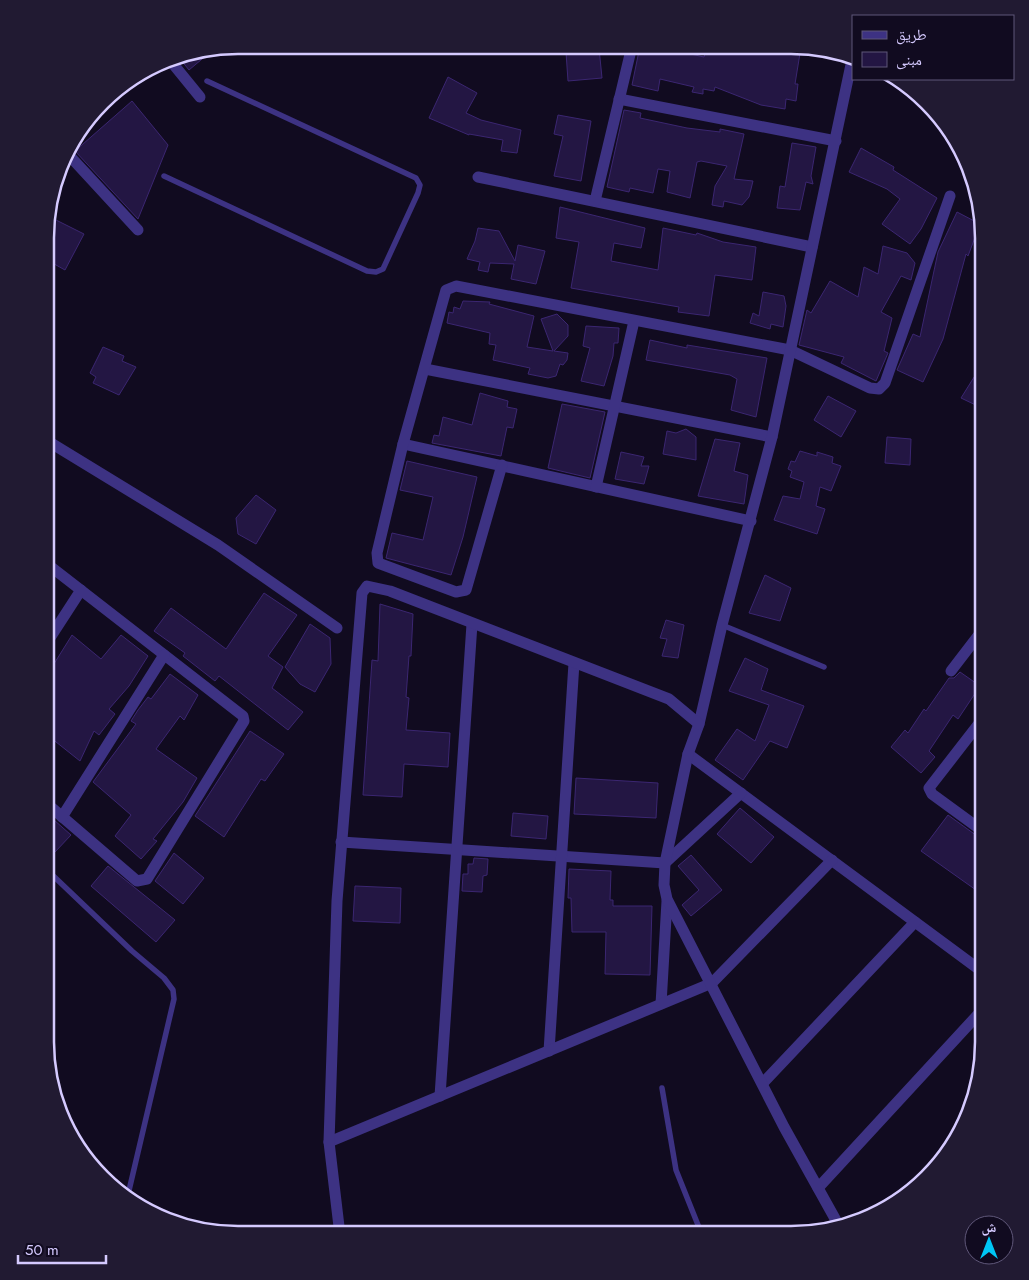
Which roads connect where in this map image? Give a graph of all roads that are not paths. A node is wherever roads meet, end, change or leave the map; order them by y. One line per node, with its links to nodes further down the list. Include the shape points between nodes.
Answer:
1 (630, 54): 6 (street)
2 (851, 64): 7 (street)
3 (174, 66): 5 (street)
4 (206, 82): 9 (lane, via 416,178 420,185 418,193 383,269 376,272 366,271)
5 (200, 97)
6 (619, 99): 7 (street); 12 (street)
7 (836, 141): 14 (street)
8 (72, 159): 13 (street)
9 (164, 176)
10 (478, 177): 12 (street)
11 (950, 196): 16 (street, via 882,387 870,388)
12 (595, 201): 14 (street)
13 (138, 230)
14 (812, 247): 16 (street)
15 (634, 321): 16 (street); 17 (street, via 452,286 446,290); 18 (street)
16 (790, 350): 19 (street)
17 (425, 369): 18 (street); 20 (street)
18 (616, 406): 19 (street); 23 (street)
19 (772, 437): 24 (street)
20 (403, 444): 22 (street); 22 (street, via 377,559 381,565 456,592 466,590 468,586)
21 (54, 445): 29 (street, via 218,545)
22 (502, 465): 23 (street)
23 (596, 487): 24 (street)
24 (751, 522): 28 (street)
25 (54, 569): 26 (street)
26 (80, 590): 30 (street); 32 (street)
27 (472, 624): 33 (street); 43 (street, via 375,586 367,586 362,593); 44 (street)
28 (722, 625): 34 (lane); 36 (street)
29 (337, 628)
30 (54, 631)
31 (975, 640): 35 (street)
32 (164, 655): 41 (street); 41 (street, via 243,716 244,721 147,879 136,880)
33 (574, 663): 36 (street, via 669,700); 45 (street)
34 (824, 667)
35 (951, 671)
36 (699, 724): 38 (street)
37 (975, 729): 42 (street, via 929,788 932,794)
38 (688, 754): 39 (street); 47 (street)
39 (741, 792): 46 (street); 47 (street)
40 (54, 809): 41 (street)
41 (62, 816)
42 (975, 825)
43 (341, 842): 44 (street); 59 (street)
44 (456, 849): 45 (street); 58 (street)
45 (562, 856): 47 (street); 55 (street)
46 (832, 860): 50 (street); 52 (street)
47 (665, 863): 49 (street)
48 (54, 877): 61 (lane, via 173,990 174,999)
49 (667, 899): 52 (street); 53 (street)
50 (915, 922): 51 (street); 56 (street)
51 (975, 966)
52 (712, 983): 53 (street); 56 (street)
53 (661, 1004): 55 (street)
54 (975, 1018): 60 (street)
55 (548, 1051): 58 (street)
56 (763, 1084): 60 (street)
57 (662, 1088): 64 (lane, via 676,1170)
58 (440, 1096): 59 (street)
59 (329, 1142): 63 (street)
60 (818, 1188): 62 (street)
61 (129, 1190)
62 (836, 1221)
63 (339, 1226)
64 (698, 1226)

